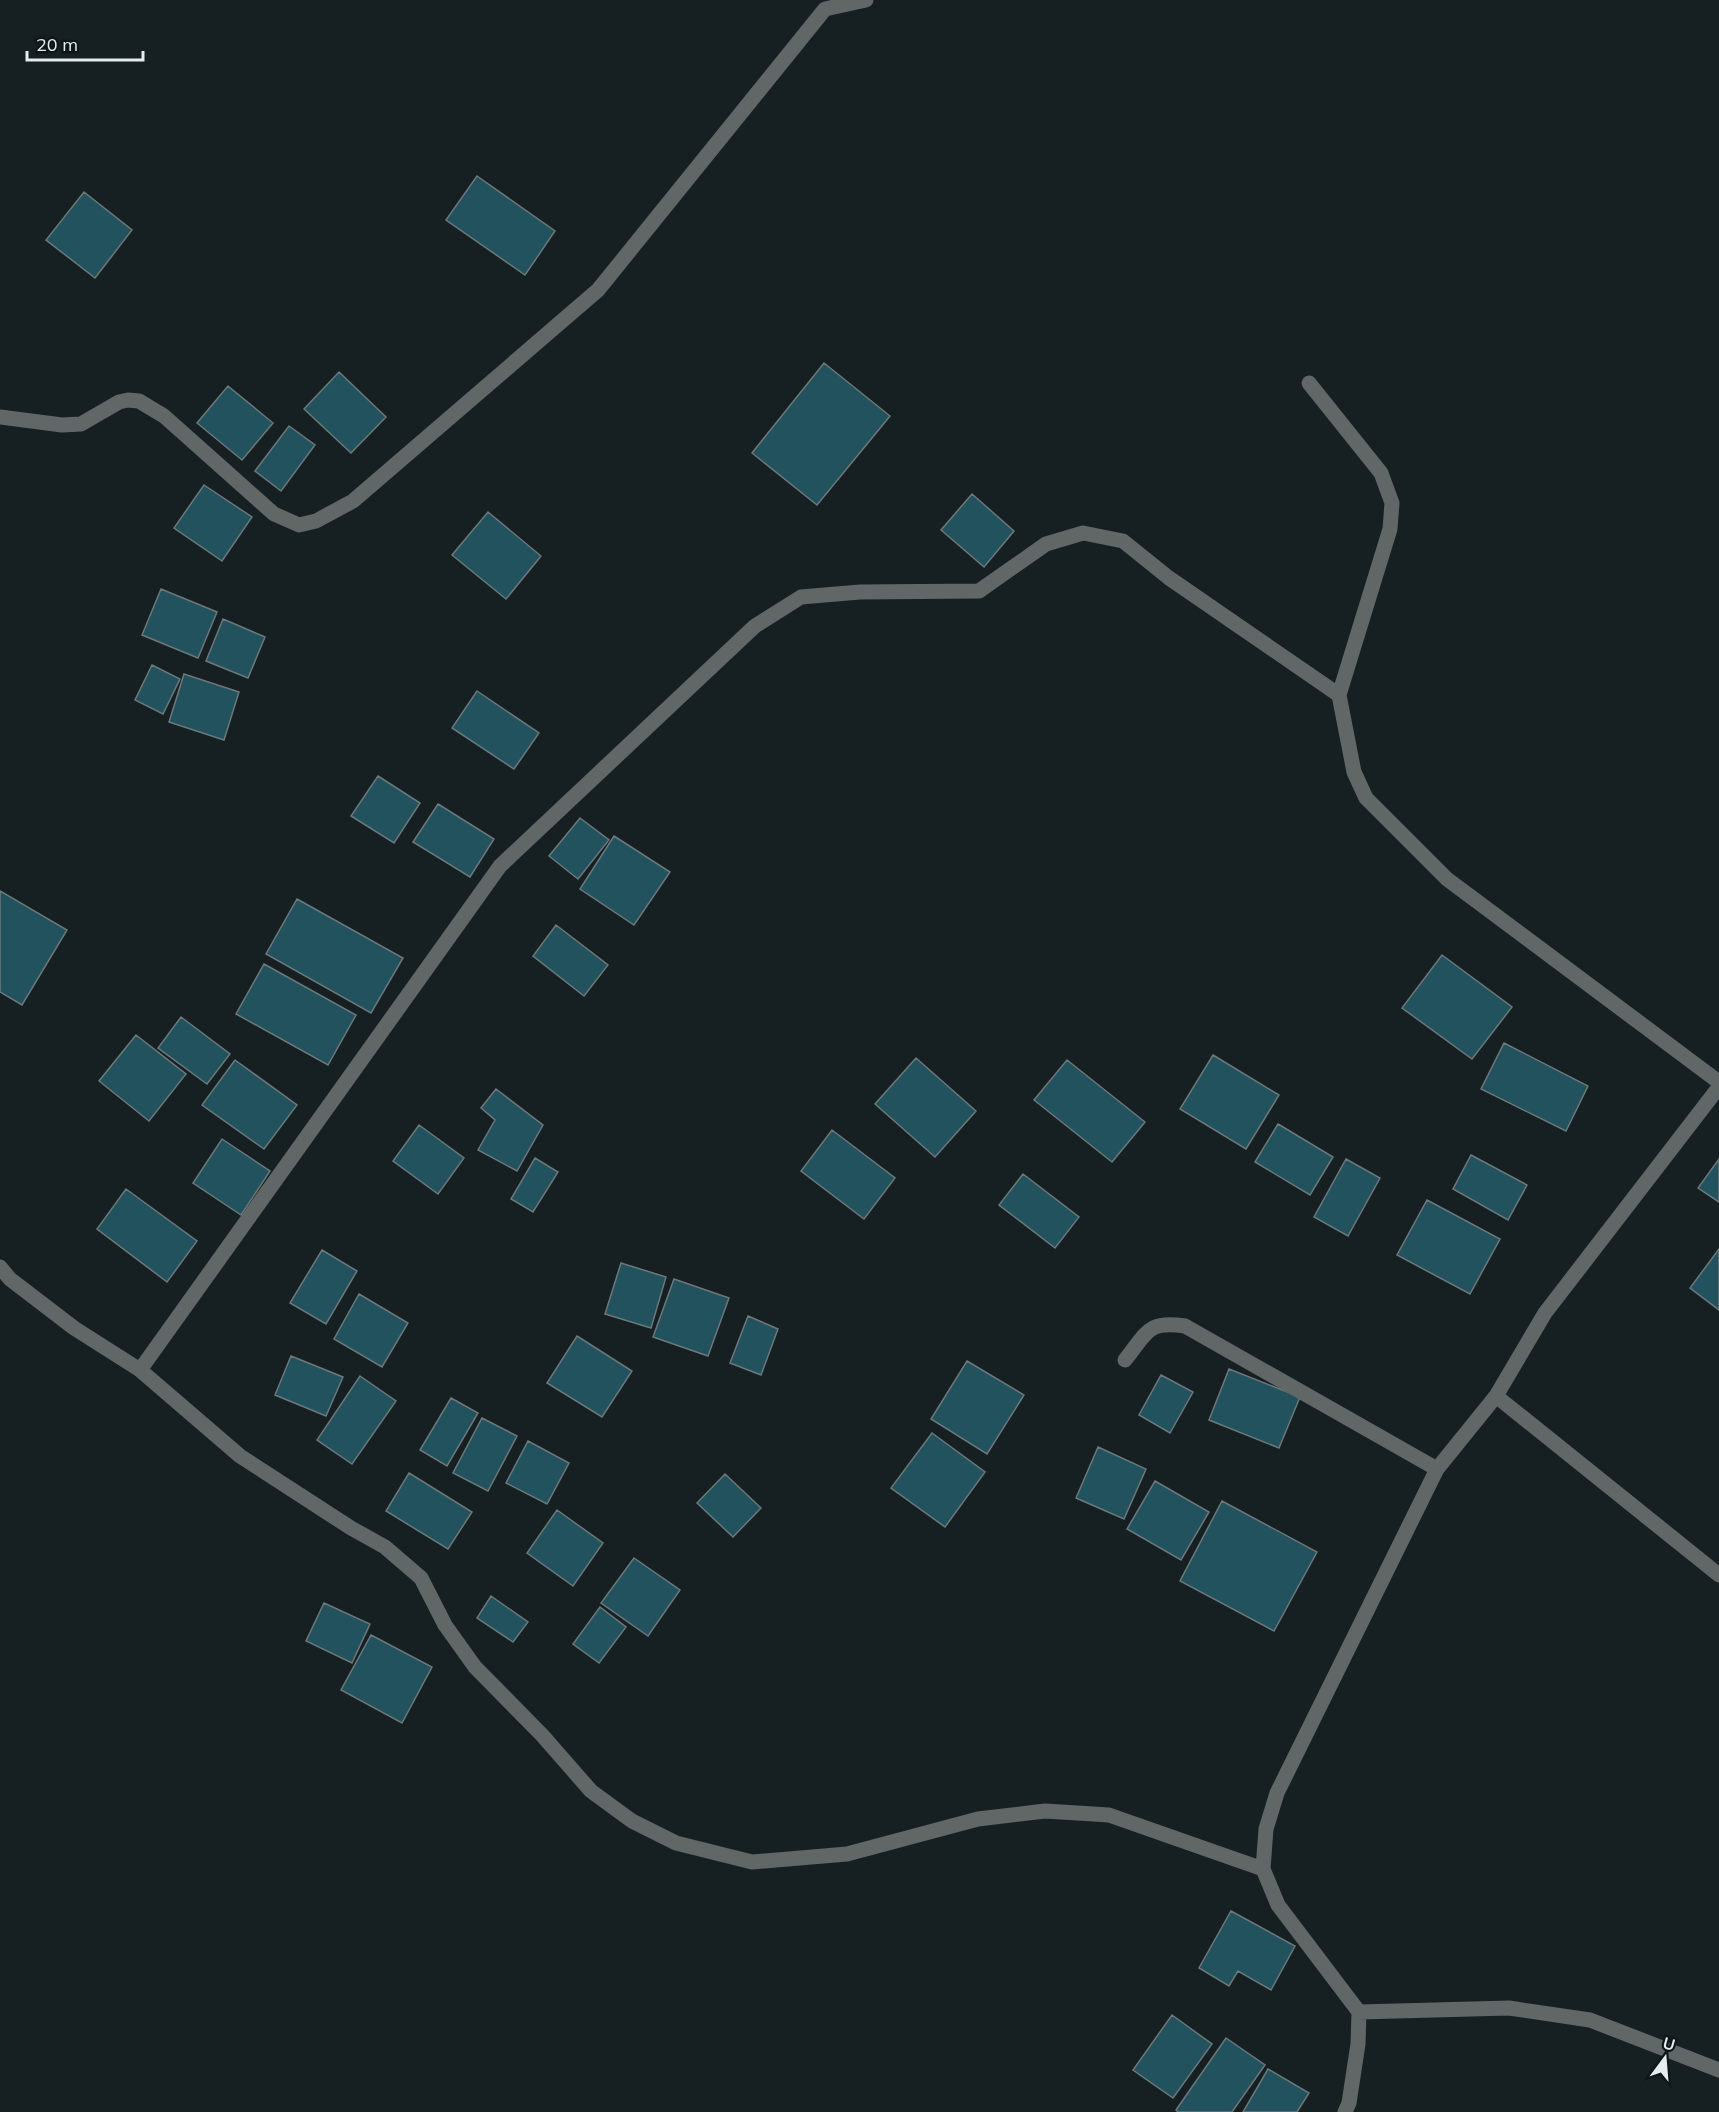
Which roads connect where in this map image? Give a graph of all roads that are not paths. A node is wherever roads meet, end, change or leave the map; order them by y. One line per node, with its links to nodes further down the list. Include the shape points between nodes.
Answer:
1 (866, 0): 2 (street)
2 (820, 5): 4 (street, via 598,290 353,501 316,522 299,525 274,514 164,416 139,401 119,402 81,424)
3 (1309, 382): 5 (street, via 1381,473 1392,503 1390,530)
4 (0, 417)
5 (1339, 694): 6 (street, via 1354,772 1366,798 1447,879); 10 (street, via 1169,578 1123,541 1083,533 1046,544 979,591 860,592 801,597 755,626 500,866)
6 (1719, 1082)
7 (1719, 1087): 11 (street, via 1545,1313)
8 (0, 1267): 10 (street, via 74,1328)
9 (1125, 1360): 12 (street, via 1151,1328 1160,1324 1185,1326)
10 (140, 1370): 14 (street, via 240,1456 385,1547 421,1578 445,1625 475,1667 591,1791 632,1821 676,1843 752,1862 848,1854 978,1819 1044,1811 1109,1815)
11 (1496, 1396): 12 (street); 13 (street)
12 (1437, 1469): 14 (street, via 1277,1793 1266,1829)
13 (1719, 1575)
14 (1263, 1869): 15 (street, via 1278,1905)
15 (1359, 2012): 16 (street, via 1509,2008 1590,2020); 17 (street, via 1358,2044)
16 (1719, 2070)
17 (1345, 2112)

